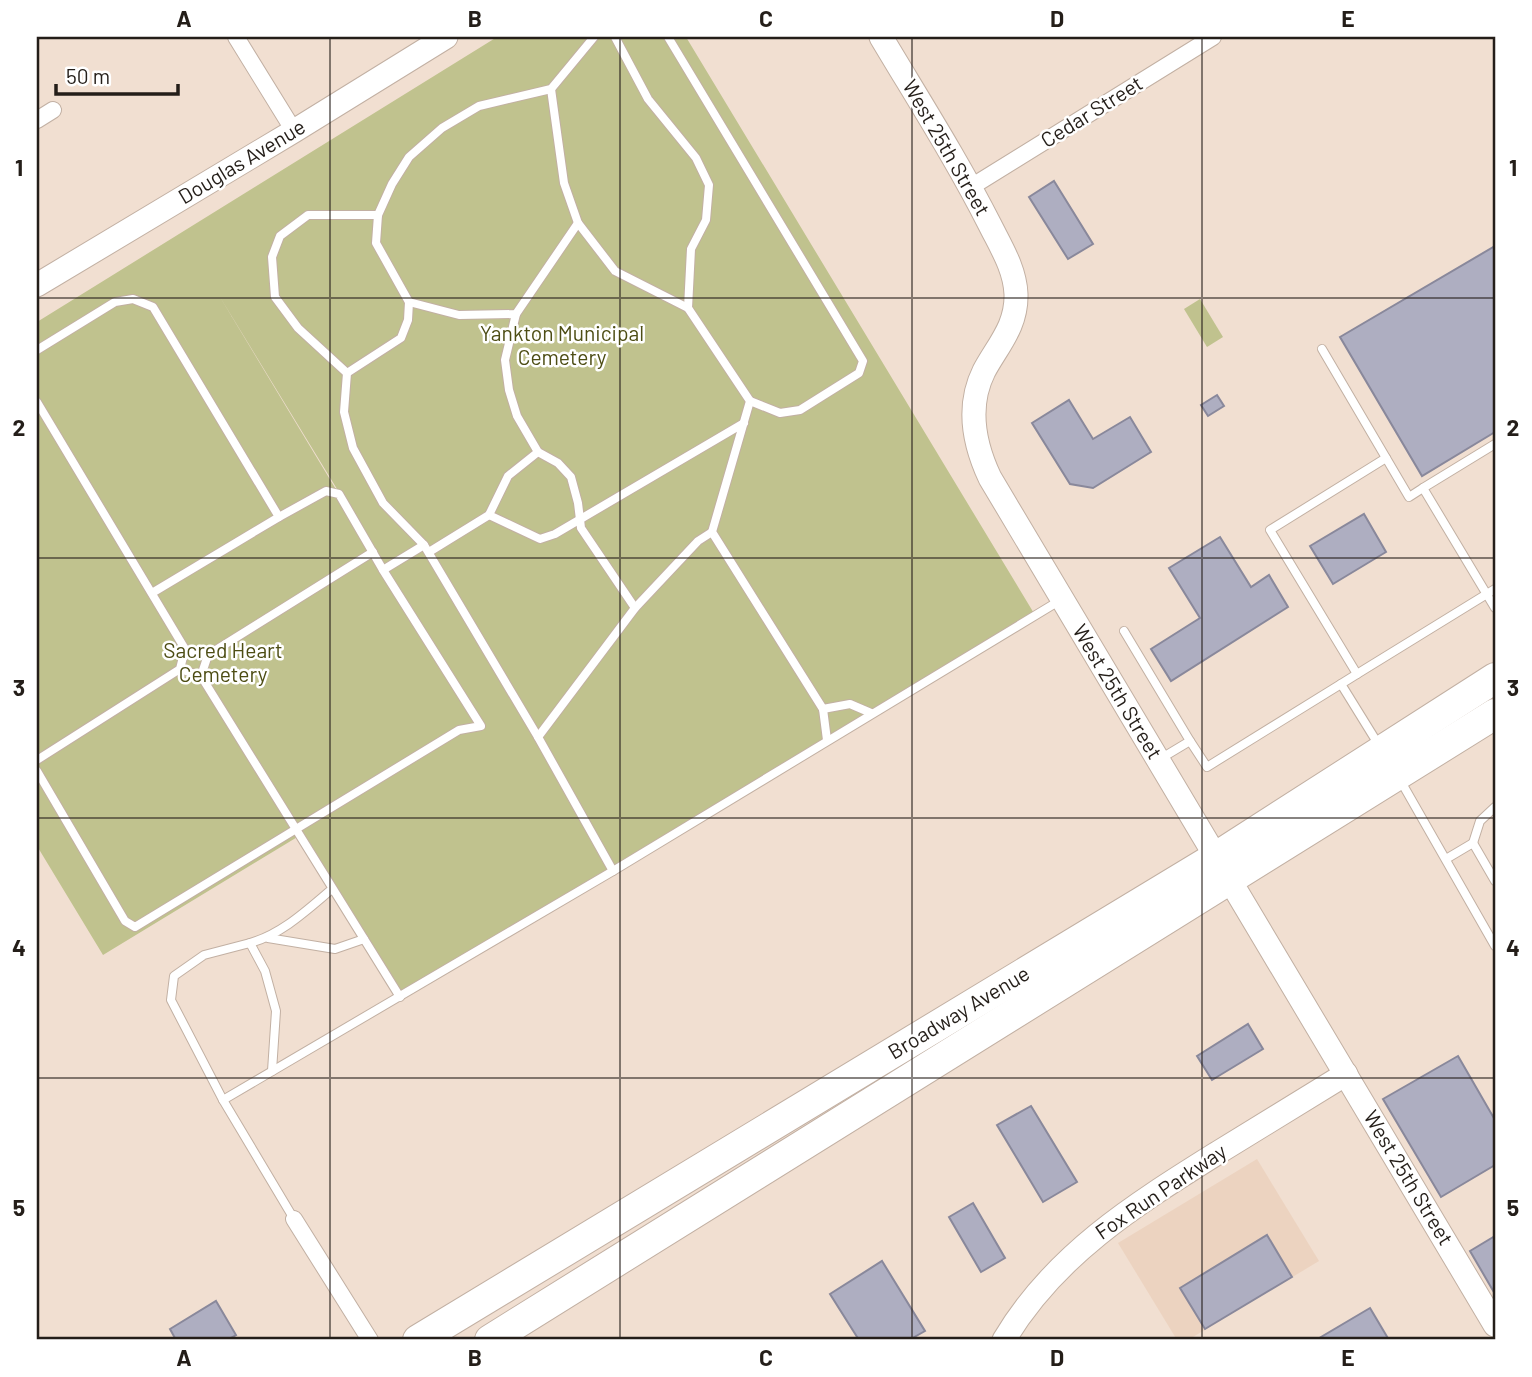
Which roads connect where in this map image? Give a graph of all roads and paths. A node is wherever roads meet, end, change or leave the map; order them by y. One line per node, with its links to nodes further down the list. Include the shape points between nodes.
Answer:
1 (236, 37): 11 (street)
2 (446, 37): 11 (street, Douglas Avenue)
3 (594, 37): 8 (lane)
4 (615, 37): 17 (lane, via 648,99 696,158 709,185 706,220 691,249)
5 (667, 37): 22 (lane, via 863,361 859,373 800,410 780,413)
6 (881, 37): 12 (street, West 25th Street)
7 (1213, 37): 12 (street, Cedar Street)
8 (551, 89): 13 (lane, via 479,106 442,128 409,157); 14 (lane, via 564,183)
9 (53, 110): 10 (street)
10 (37, 120)
11 (294, 131): 15 (street, Douglas Avenue)
12 (971, 187): 38 (street, West 25th Street, via 1013,272 1016,291 1008,332 983,373 974,401 975,435 990,478)
13 (378, 215): 16 (lane, via 376,243); 21 (lane, via 308,215 280,236 272,257 275,297 298,328)
14 (578, 223): 17 (lane, via 615,271); 18 (lane)
15 (37, 285)
16 (408, 302): 18 (lane, via 459,315); 21 (lane, via 401,338)
17 (688, 308): 22 (lane)
18 (516, 314): 26 (lane, via 505,360 509,390 517,416)
19 (1322, 349): 27 (lane)
20 (37, 350): 30 (lane, via 115,302 133,299 153,307)
21 (347, 373): 33 (lane, via 344,412 353,449 383,503)
22 (750, 401): 24 (lane)
23 (37, 402): 37 (lane)
24 (744, 423): 31 (lane); 32 (lane)
25 (1495, 444): 28 (lane)
26 (538, 452): 29 (lane, via 508,476); 31 (lane, via 571,477)
27 (1386, 458): 28 (lane, via 1409,497); 45 (lane, via 1270,530)
28 (1423, 488): 36 (lane)
29 (489, 515): 31 (lane, via 540,539); 33 (lane)
30 (279, 517): 34 (lane, via 326,491 339,495); 37 (lane)
31 (580, 518): 39 (lane, via 581,528)
32 (712, 532): 39 (lane); 49 (lane)
33 (427, 549): 35 (lane); 51 (lane)
34 (373, 552): 35 (lane); 43 (lane)
35 (383, 570): 59 (lane, via 481,726 459,730)
36 (1491, 592): 40 (lane); 45 (lane)
37 (152, 593): 42 (lane)
38 (1062, 599): 50 (lane); 55 (street, West 25th Street)
39 (635, 608): 51 (lane)
40 (1495, 608)
41 (1124, 631): 53 (lane)
42 (185, 649): 43 (lane); 44 (lane)
43 (208, 655): 46 (lane)
44 (180, 669): 46 (lane); 54 (lane)
45 (1356, 674): 47 (lane)
46 (201, 676): 59 (lane)
47 (1341, 684): 53 (lane, via 1206,767); 56 (lane)
48 (1487, 706): 56 (highway, Broadway Avenue)
49 (823, 709): 50 (lane, via 850,704); 52 (lane)
50 (871, 713): 52 (lane)
51 (538, 737): 63 (lane)
52 (827, 740): 63 (lane)
53 (1190, 741): 55 (lane)
54 (37, 760)
55 (1158, 761): 62 (street, West 25th Street)
56 (1390, 763): 61 (lane); 62 (highway, Broadway Avenue)
57 (37, 771): 59 (lane, via 125,920 135,927)
58 (1495, 807): 60 (lane, via 1480,821)
59 (295, 830): 65 (lane)
60 (1474, 844): 61 (lane); 64 (lane)
61 (1446, 859): 67 (lane)
62 (1223, 869): 74 (street, West 25th Street); 79 (highway, Broadway Avenue); 80 (highway, Broadway Avenue)
63 (613, 871): 72 (lane)
64 (1495, 881)
65 (332, 889): 68 (lane); 69 (lane)
66 (1495, 922): 67 (lane)
67 (1485, 928): 71 (lane)
68 (268, 938): 69 (lane, via 335,949); 70 (lane)
69 (364, 939): 72 (lane)
70 (250, 943): 73 (lane, via 265,971 276,1011); 75 (lane, via 204,955 174,976 171,1000)
71 (1495, 946)
72 (400, 997): 73 (lane)
73 (272, 1071): 75 (lane)
74 (1346, 1074): 77 (street, West 25th Street); 81 (street, Fox Run Parkway, via 1116,1219 1043,1286)
75 (223, 1100): 76 (lane)
76 (294, 1219): 78 (street)
77 (1495, 1325)
78 (370, 1340)
79 (418, 1340)
80 (490, 1340)
81 (1004, 1340)

